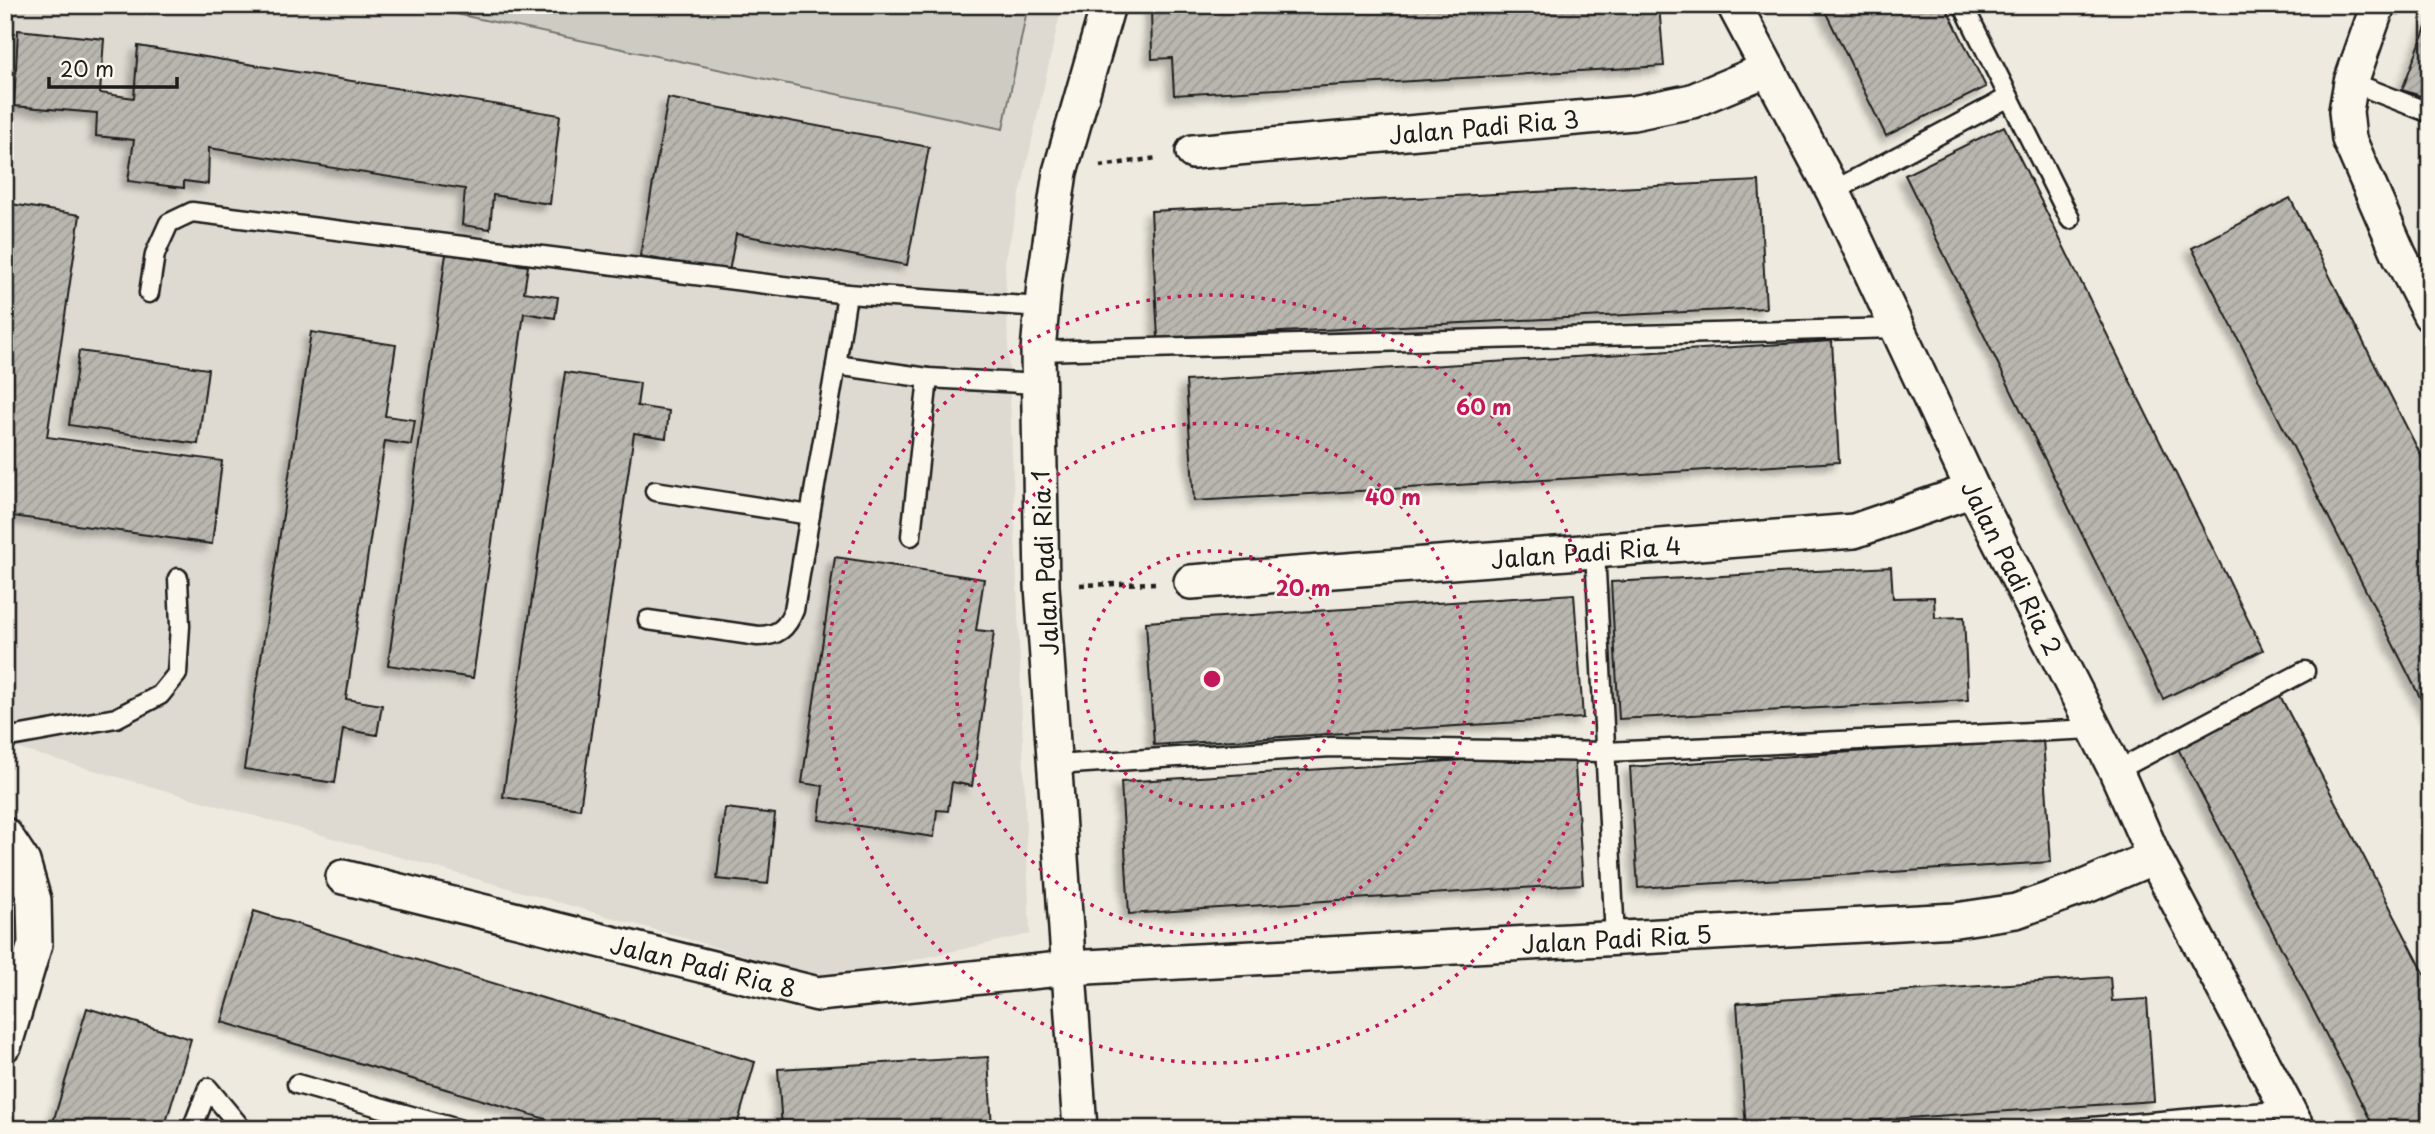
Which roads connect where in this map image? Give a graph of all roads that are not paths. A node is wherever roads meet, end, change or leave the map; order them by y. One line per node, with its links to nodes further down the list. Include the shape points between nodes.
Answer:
1 (1108, 5): 14 (street, Jalan Padi Ria 1, via 1060,172)
2 (1734, 5): 5 (street, Jalan Padi Ria 2)
3 (1963, 5): 7 (lane)
4 (2378, 5): 6 (street)
5 (1768, 69): 9 (street, Jalan Padi Ria 3, via 1692,101 1633,113); 10 (street, Jalan Padi Ria 2)
6 (2351, 82): 8 (lane); 15 (street, via 2346,111 2350,139)
7 (2009, 97): 10 (lane); 11 (lane)
8 (2430, 113)
9 (1193, 152)
10 (1833, 191): 16 (street, Jalan Padi Ria 2)
11 (2070, 219)
12 (149, 293): 13 (lane, via 155,254 169,223 192,212)
13 (847, 294): 14 (lane); 18 (lane)
14 (1042, 307): 17 (street, Jalan Padi Ria 1)
15 (2430, 315)
16 (1896, 328): 17 (lane); 21 (street, Jalan Padi Ria 2)
17 (1038, 351): 20 (street, Jalan Padi Ria 1)
18 (836, 365): 19 (lane); 23 (lane)
19 (928, 378): 20 (lane); 24 (lane)
20 (1038, 384): 33 (street, Jalan Padi Ria 1, via 1042,586)
21 (1973, 490): 25 (street, Jalan Padi Ria 4, via 1854,531); 30 (street, Jalan Padi Ria 2)
22 (655, 491): 23 (lane)
23 (810, 515): 28 (lane, via 794,610 782,631 758,636)
24 (911, 536)
25 (1595, 552): 27 (street, Jalan Padi Ria 4); 32 (lane)
26 (178, 578): 31 (lane, via 177,674 160,695 116,718)
27 (1191, 582)
28 (648, 620)
29 (2305, 671): 34 (lane)
30 (2094, 729): 32 (lane); 34 (street, Jalan Padi Ria 2)
31 (5, 738)
32 (1605, 752): 33 (lane, via 1331,747); 38 (lane)
33 (1056, 765): 39 (street, Jalan Padi Ria 1)
34 (2116, 771): 36 (street, Jalan Padi Ria 2)
35 (5, 835): 40 (street, via 23,862 34,900 34,944)
36 (2154, 857): 38 (street, Jalan Padi Ria 5, via 2016,911 1956,920); 42 (street, Jalan Padi Ria 2)
37 (343, 877): 39 (street, Jalan Padi Ria 8, via 818,994)
38 (1615, 938): 39 (street, Jalan Padi Ria 5)
39 (1069, 968): 46 (street, Jalan Padi Ria 1)
40 (5, 1044)
41 (296, 1084): 45 (lane)
42 (2293, 1119): 47 (lane)
43 (192, 1129): 44 (lane, via 208,1088)
44 (242, 1129)
45 (458, 1129)
46 (1080, 1129)
47 (2068, 1129)

